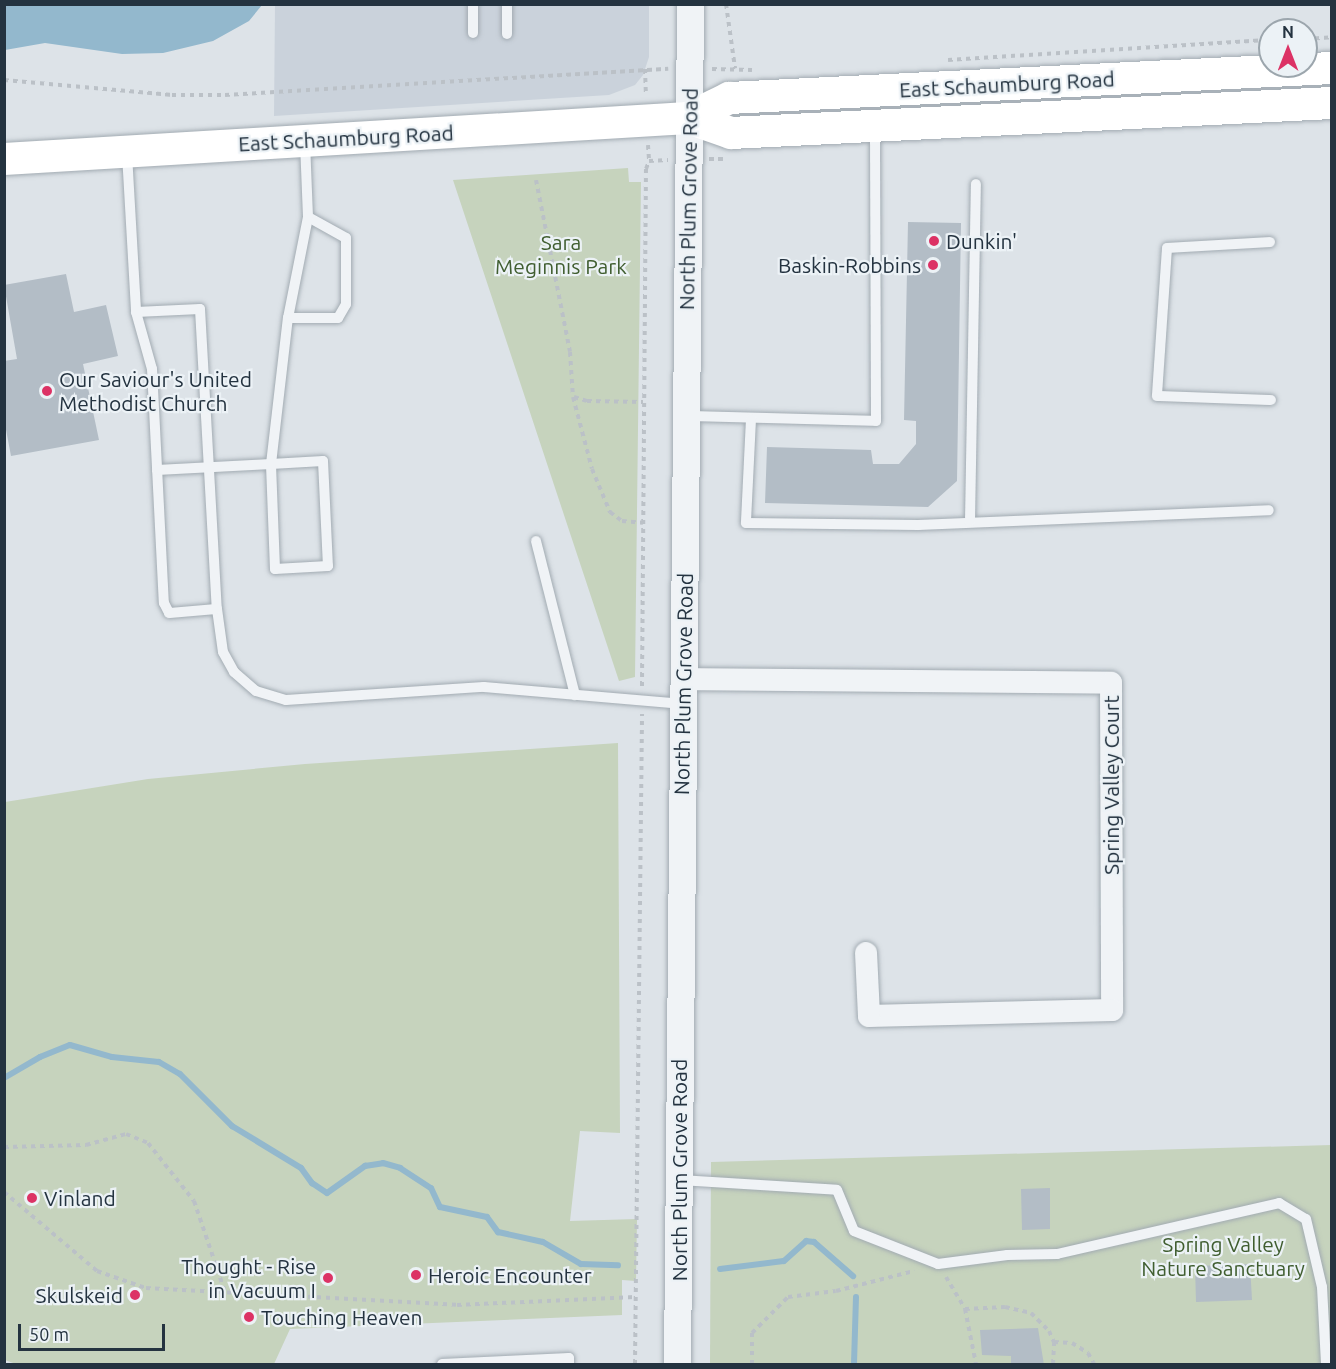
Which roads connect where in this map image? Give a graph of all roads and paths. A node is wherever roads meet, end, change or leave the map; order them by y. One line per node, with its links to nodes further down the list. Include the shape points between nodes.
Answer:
1 (473, 4): 5 (lane)
2 (507, 4): 6 (lane)
3 (690, 4): 14 (street, North Plum Grove Road)
4 (726, 4): 11 (path, via 735,68)
5 (472, 33)
6 (507, 34)
7 (1258, 41): 8 (path)
8 (936, 60)
9 (1332, 68): 14 (main road, East Schaumburg Road, via 729,98)
10 (645, 69): 12 (path, via 225,95 172,95)
11 (758, 71)
12 (4, 80)
13 (1332, 103): 15 (main road, East Schaumburg Road)
14 (688, 118): 15 (main road, East Schaumburg Road, via 731,133); 16 (main road, East Schaumburg Road); 29 (street, North Plum Grove Road)
15 (875, 125): 30 (lane, via 876,422)
16 (305, 141): 17 (main road, East Schaumburg Road); 22 (lane)
17 (127, 152): 18 (main road, East Schaumburg Road); 24 (lane)
18 (4, 159)
19 (645, 169): 28 (path)
20 (536, 180): 26 (path, via 570,352)
21 (976, 184): 35 (lane)
22 (308, 217): 25 (lane); 25 (lane, via 346,238 346,304 338,318)
23 (1270, 242): 27 (lane, via 1167,248 1158,396)
24 (136, 312): 32 (lane, via 200,309); 33 (lane, via 152,369)
25 (288, 318): 31 (lane)
26 (573, 397): 28 (path); 36 (path, via 592,469 610,512 622,521)
27 (1271, 399)
28 (643, 402): 36 (path)
29 (686, 416): 30 (lane); 39 (street, North Plum Grove Road)
30 (751, 419): 35 (lane, via 746,523 918,525)
31 (271, 464): 31 (lane, via 275,569 328,566 323,461); 32 (lane)
32 (209, 467): 33 (lane); 38 (lane)
33 (158, 470): 38 (lane, via 164,603 169,613)
34 (1269, 510): 35 (lane)
35 (970, 521)
36 (643, 523): 41 (path)
37 (536, 541): 40 (lane)
38 (217, 609): 40 (lane, via 223,652 234,672 256,691 286,700 484,687)
39 (683, 692): 41 (lane); 42 (street, Spring Valley Court, via 1111,682 1112,1010 870,1016); 44 (street, North Plum Grove Road)
40 (575, 695): 41 (lane)
41 (642, 701): 48 (path)
42 (866, 952)
43 (4, 1147): 47 (path, via 86,1145 126,1134 148,1143 194,1202)
44 (679, 1180): 46 (lane, via 837,1190 854,1231); 54 (street, North Plum Grove Road)
45 (4, 1192): 47 (path, via 97,1271 118,1281 146,1288)
46 (938, 1264): 49 (path); 55 (path, via 836,1291 788,1298 752,1333); 59 (lane, via 1007,1255 1057,1254 1279,1203 1305,1219 1322,1287)
47 (225, 1292): 48 (path, via 457,1305)
48 (636, 1297): 53 (path)
49 (964, 1309): 50 (path, via 1005,1307 1031,1312); 56 (path)
50 (1054, 1342): 57 (path); 58 (path, via 1071,1343 1088,1353)
51 (442, 1365): 52 (lane, via 568,1358)
52 (569, 1365)
53 (635, 1365)
54 (677, 1365)
55 (752, 1365)
56 (976, 1365)
57 (1053, 1365)
58 (1094, 1365)
59 (1326, 1365)

